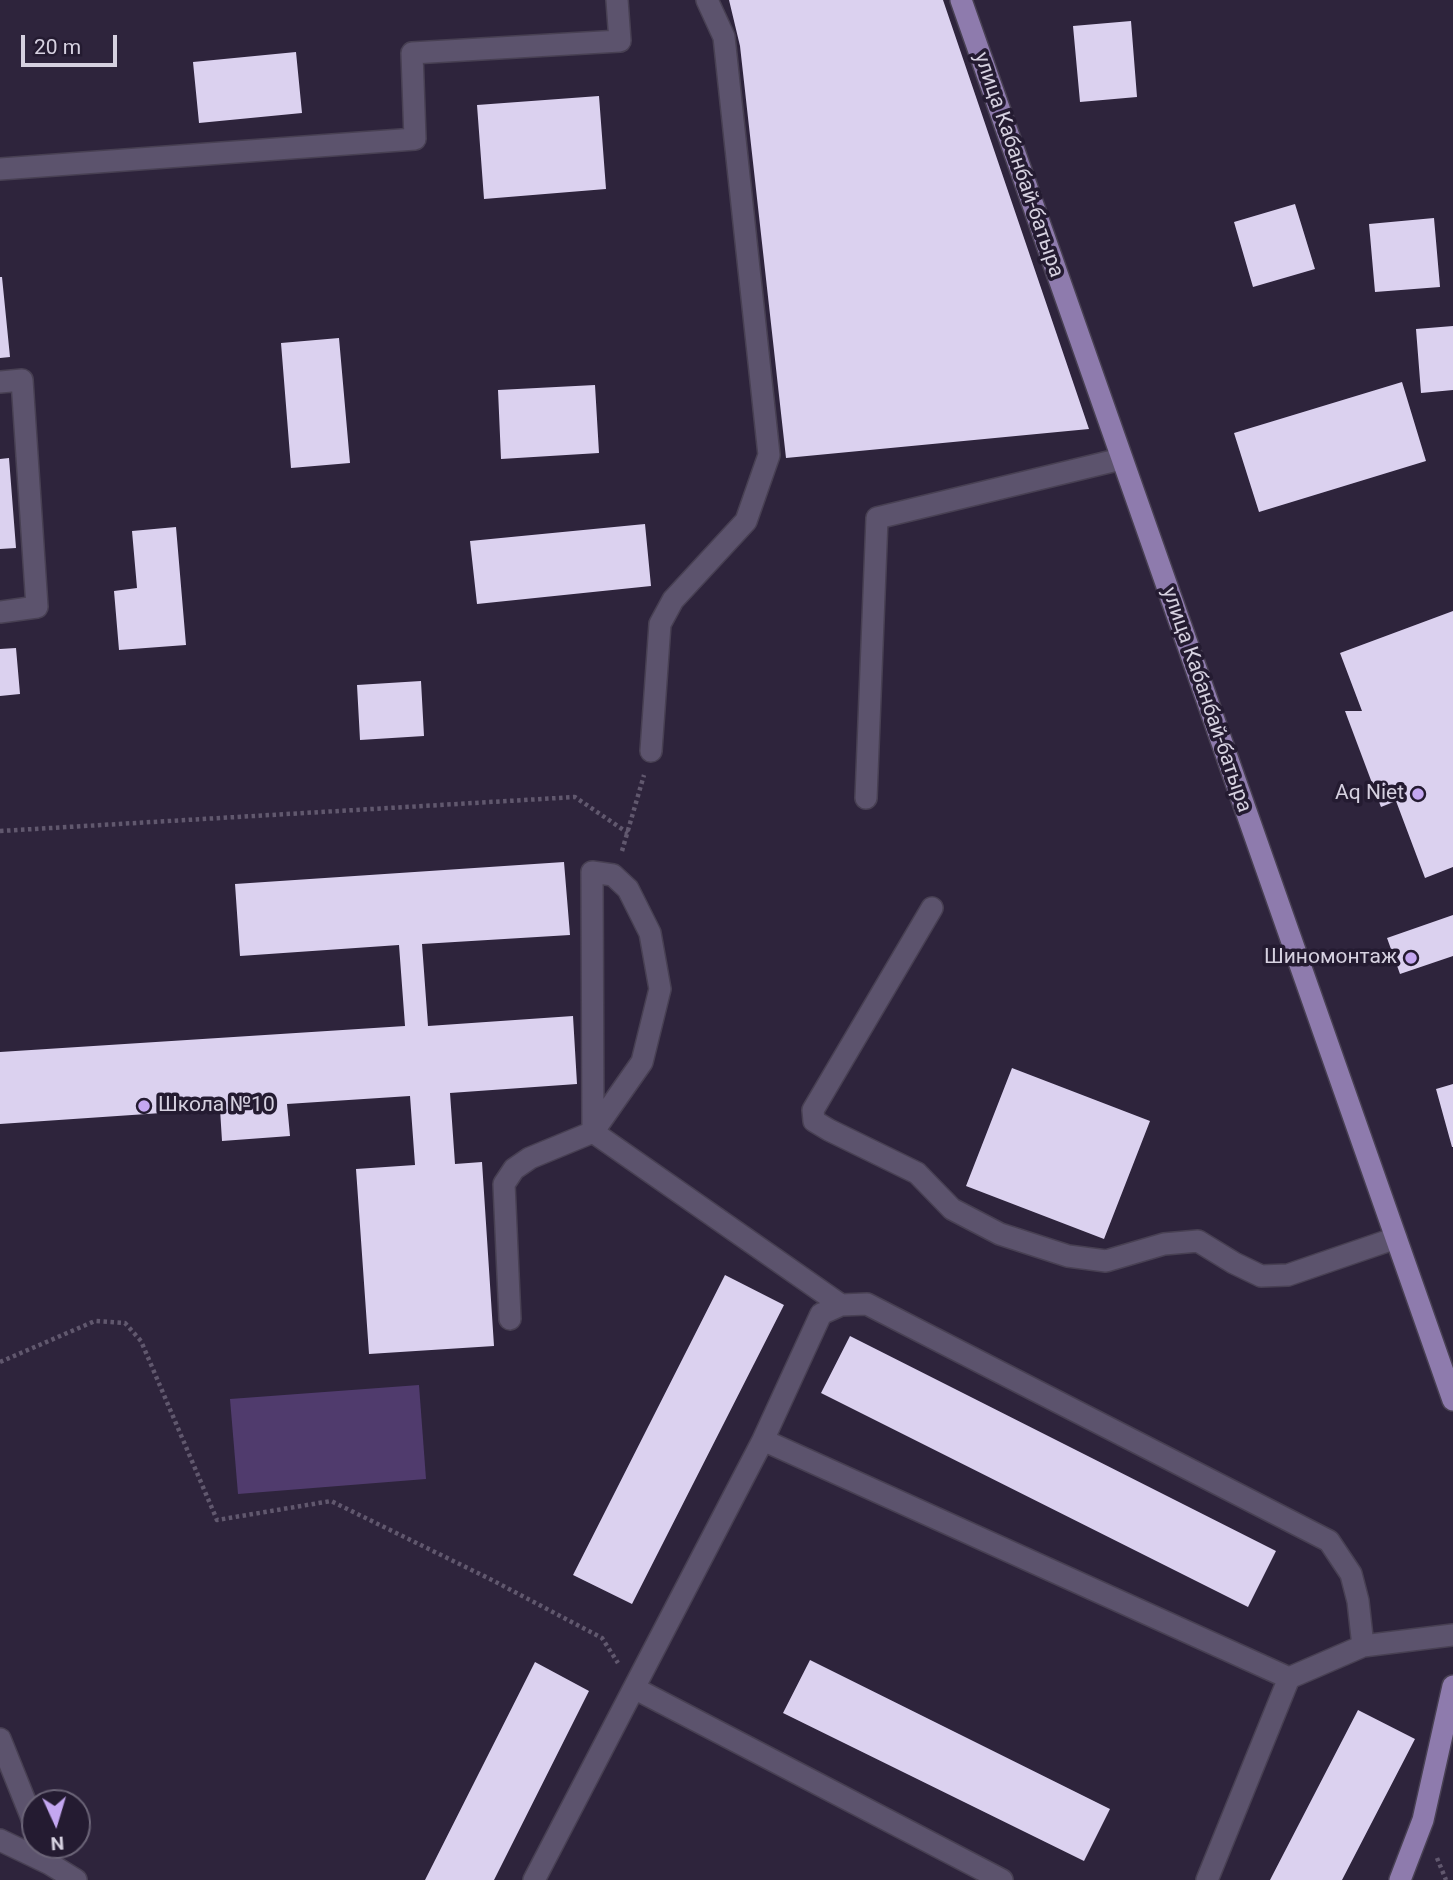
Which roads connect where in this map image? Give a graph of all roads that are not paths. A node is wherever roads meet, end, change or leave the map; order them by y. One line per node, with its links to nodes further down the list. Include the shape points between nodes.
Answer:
1 (617, 0): 4 (street, via 620,41 412,53 415,139)
2 (708, 0): 8 (street, via 724,37 769,454 746,521 673,600 660,624)
3 (961, 0): 6 (main road, улица Кабанбай-батыра)
4 (0, 169)
5 (0, 382): 7 (street, via 22,380 37,607)
6 (1121, 458): 9 (street, via 877,518); 12 (main road, улица Кабанбай-батыра)
7 (0, 611)
8 (651, 751)
9 (866, 798)
10 (932, 908): 12 (street, via 813,1111 814,1121 917,1173 952,1209 1000,1234 1068,1256 1106,1261 1164,1244 1198,1241 1261,1276 1289,1275)
11 (593, 1132): 11 (street, via 592,872 613,875 628,890 650,933 660,989 642,1062); 13 (street); 14 (street, via 530,1158 514,1169 504,1184)
12 (1396, 1238): 15 (main road, улица Кабанбай-батыра)
13 (841, 1305): 16 (street, via 821,1314); 18 (street, via 867,1304 1329,1541 1351,1574)
14 (510, 1319)
15 (1453, 1397)
16 (764, 1440): 19 (street); 21 (street)
17 (1453, 1635): 18 (street)
18 (1363, 1646): 19 (street)
19 (1289, 1678): 30 (street)
20 (1453, 1686): 31 (main road, via 1423,1820)
21 (634, 1688): 28 (street); 29 (street)
22 (0, 1739): 23 (street)
23 (21, 1791)
24 (0, 1840): 25 (street)
25 (21, 1847)
26 (51, 1859): 27 (street)
27 (76, 1880)
28 (534, 1880)
29 (1002, 1880)
30 (1207, 1880)
31 (1400, 1880)

